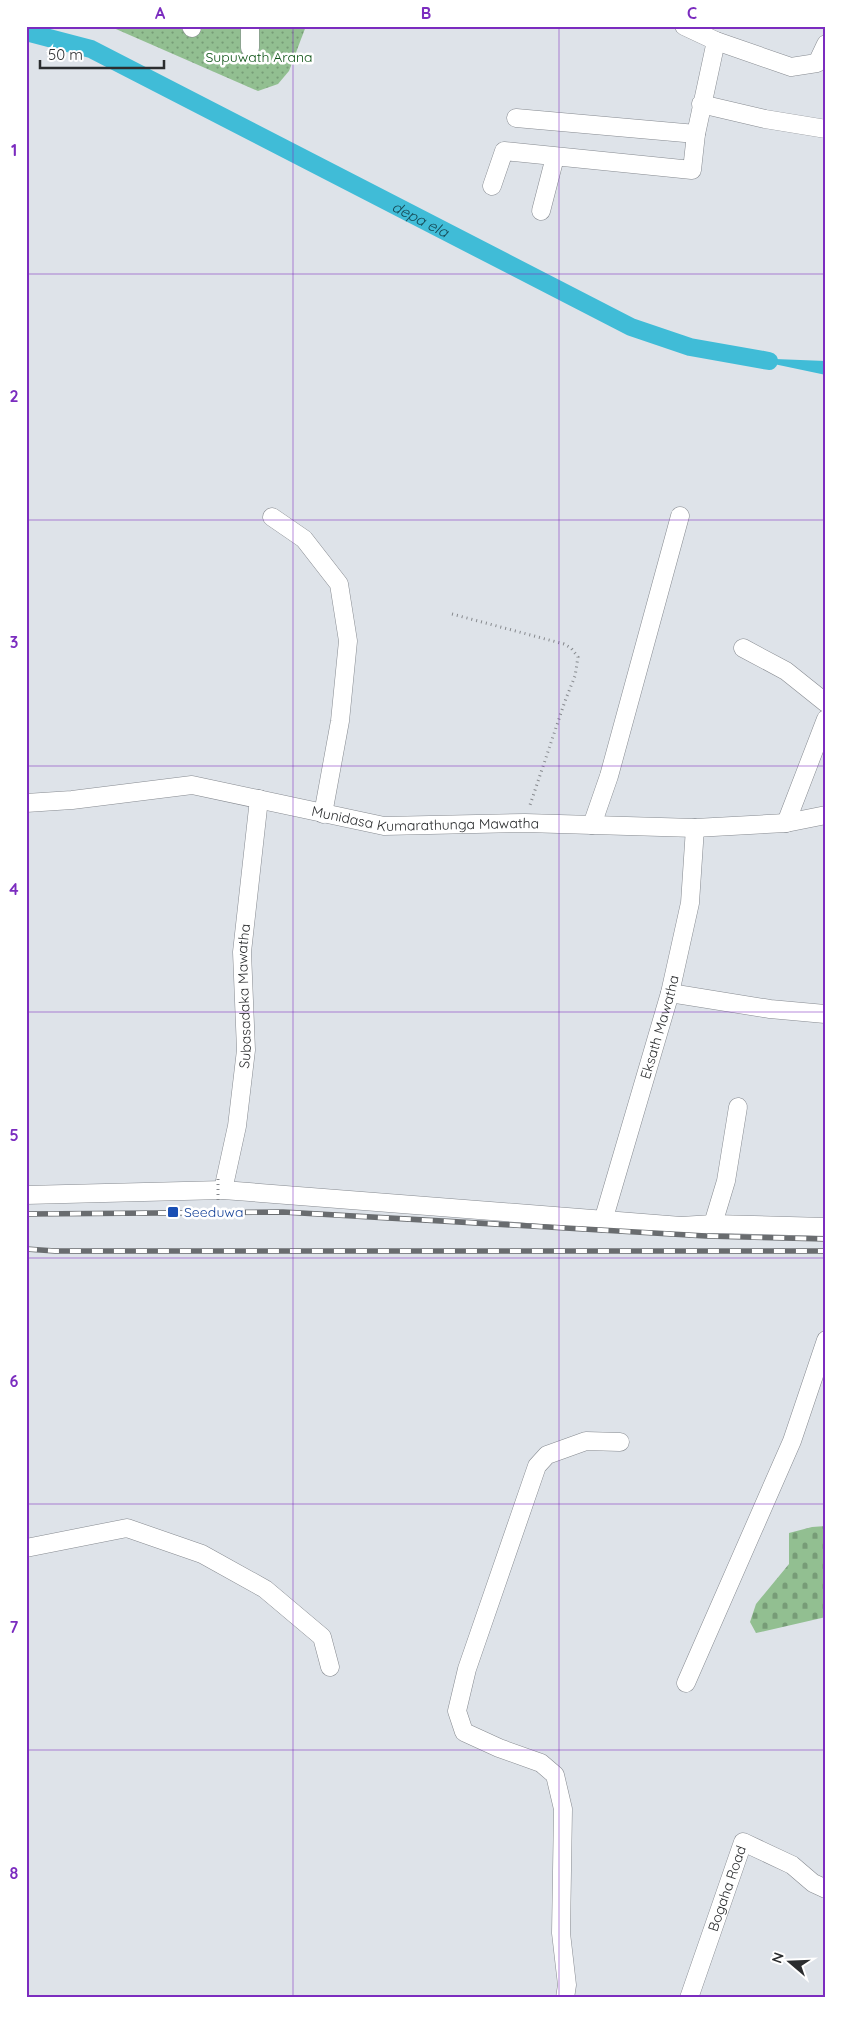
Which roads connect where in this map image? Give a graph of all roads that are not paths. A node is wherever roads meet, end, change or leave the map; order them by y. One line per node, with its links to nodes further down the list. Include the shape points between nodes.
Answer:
1 (250, 26): 5 (street)
2 (684, 26): 3 (street)
3 (716, 41): 4 (street, via 791,67 816,63); 6 (street)
4 (826, 44)
5 (250, 48)
6 (701, 104): 8 (street); 9 (street)
7 (516, 118): 9 (street)
8 (826, 129)
9 (696, 134): 10 (street, via 692,170)
10 (555, 157): 11 (street, via 504,151); 12 (street)
11 (492, 186)
12 (541, 211)
13 (680, 516): 23 (street, via 609,776)
14 (272, 518): 20 (street, via 304,539 339,584 348,641 340,721)
15 (743, 648): 16 (street, via 786,671)
16 (826, 703)
17 (826, 719): 22 (street)
18 (260, 799): 19 (street, Munidasa Kumarathunga Mawatha, via 192,785 72,800); 20 (street, Munidasa Kumarathunga Mawatha); 28 (street, Subasadaka Mawatha, via 242,952 246,1050 237,1126)
19 (26, 802)
20 (323, 814): 23 (street, Munidasa Kumarathunga Mawatha, via 384,826)
21 (826, 815): 22 (street, Munidasa Kumarathunga Mawatha)
22 (786, 823): 24 (street, Munidasa Kumarathunga Mawatha)
23 (592, 825): 24 (street, Munidasa Kumarathunga Mawatha)
24 (695, 828): 25 (street, Eksath Mawatha, via 690,903)
25 (670, 993): 26 (street); 30 (street, Eksath Mawatha)
26 (825, 1014)
27 (738, 1107): 31 (street, via 726,1181)
28 (220, 1190): 29 (street); 30 (street)
29 (26, 1195)
30 (603, 1220): 31 (street, via 681,1226)
31 (713, 1224): 32 (street)
32 (826, 1227)
33 (826, 1340): 37 (street, via 792,1441)
34 (620, 1442): 39 (street, via 586,1441 547,1455 537,1466 467,1669 457,1712 464,1732 540,1763 555,1775 563,1809 561,1933 567,1985)
35 (26, 1548): 36 (street, via 128,1528 202,1554 265,1589 322,1637)
36 (330, 1667)
37 (686, 1683)
38 (826, 1888): 40 (street, Bogaha Road, via 813,1883 792,1865 743,1842)
39 (565, 1998)
40 (689, 1998)

